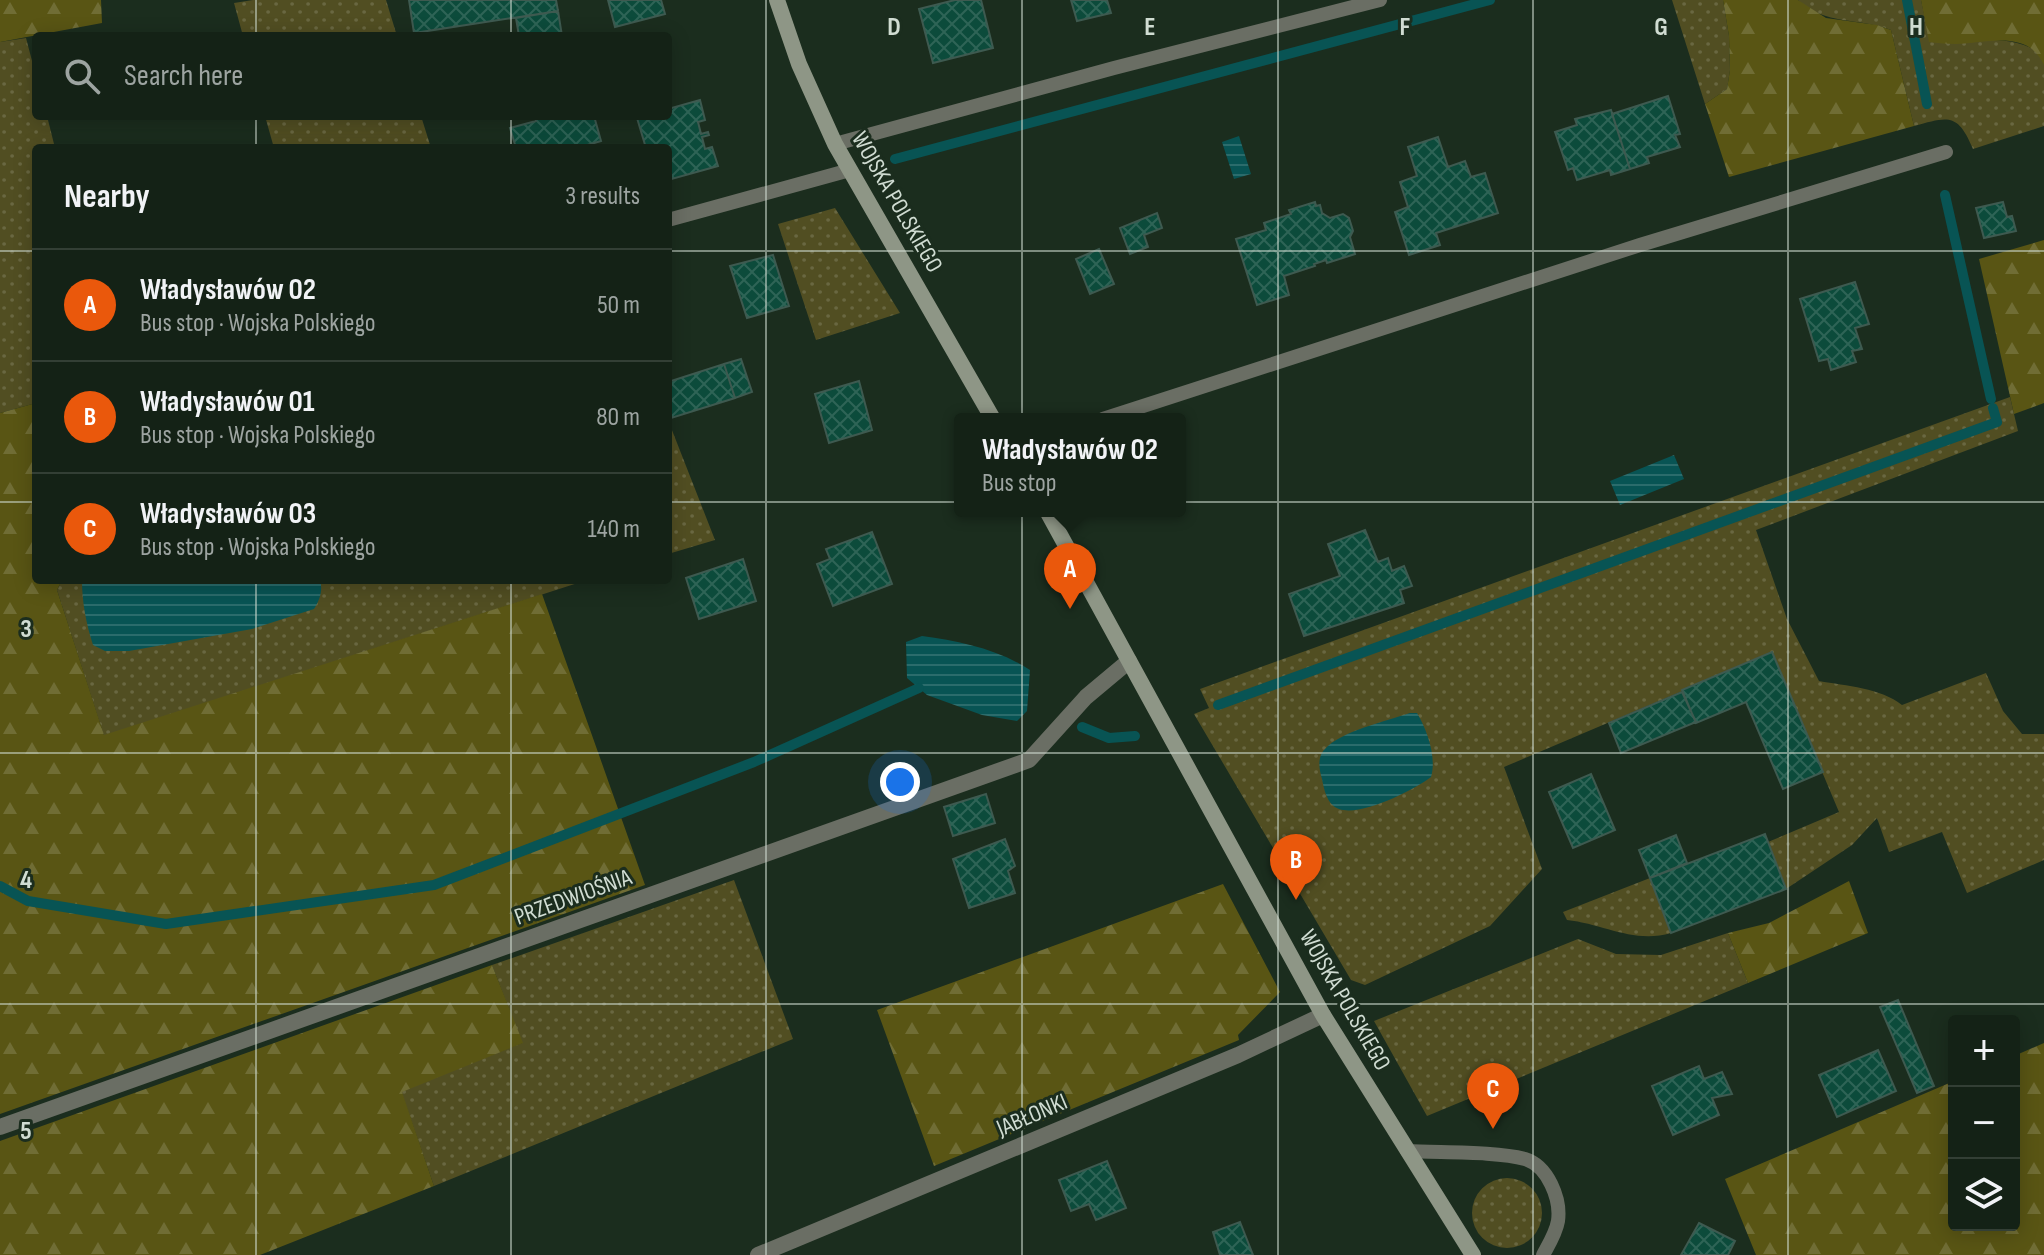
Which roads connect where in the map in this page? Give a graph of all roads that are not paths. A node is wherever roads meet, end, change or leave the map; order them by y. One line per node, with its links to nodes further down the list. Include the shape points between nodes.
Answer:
1 (777, 0): 3 (street, WOJSKA POLSKIEGO)
2 (1380, 0): 3 (lane)
3 (835, 144): 5 (street, WOJSKA POLSKIEGO)
4 (1946, 152): 8 (lane)
5 (850, 170): 6 (lane); 7 (street, WOJSKA POLSKIEGO)
6 (672, 219)
7 (990, 413)
8 (1122, 413)
9 (1050, 517): 10 (street, WOJSKA POLSKIEGO)
10 (1129, 661): 11 (street, WOJSKA POLSKIEGO); 12 (street, PRZEDWIOŚNIA, via 1097,687 1029,760)
11 (1323, 1015): 13 (street, WOJSKA POLSKIEGO); 14 (street, JABŁONKI)
12 (0, 1127)
13 (1407, 1151): 15 (street, WOJSKA POLSKIEGO); 16 (lane, via 1535,1164 1547,1177 1558,1211)
14 (758, 1255)
15 (1473, 1255)
16 (1543, 1255)

